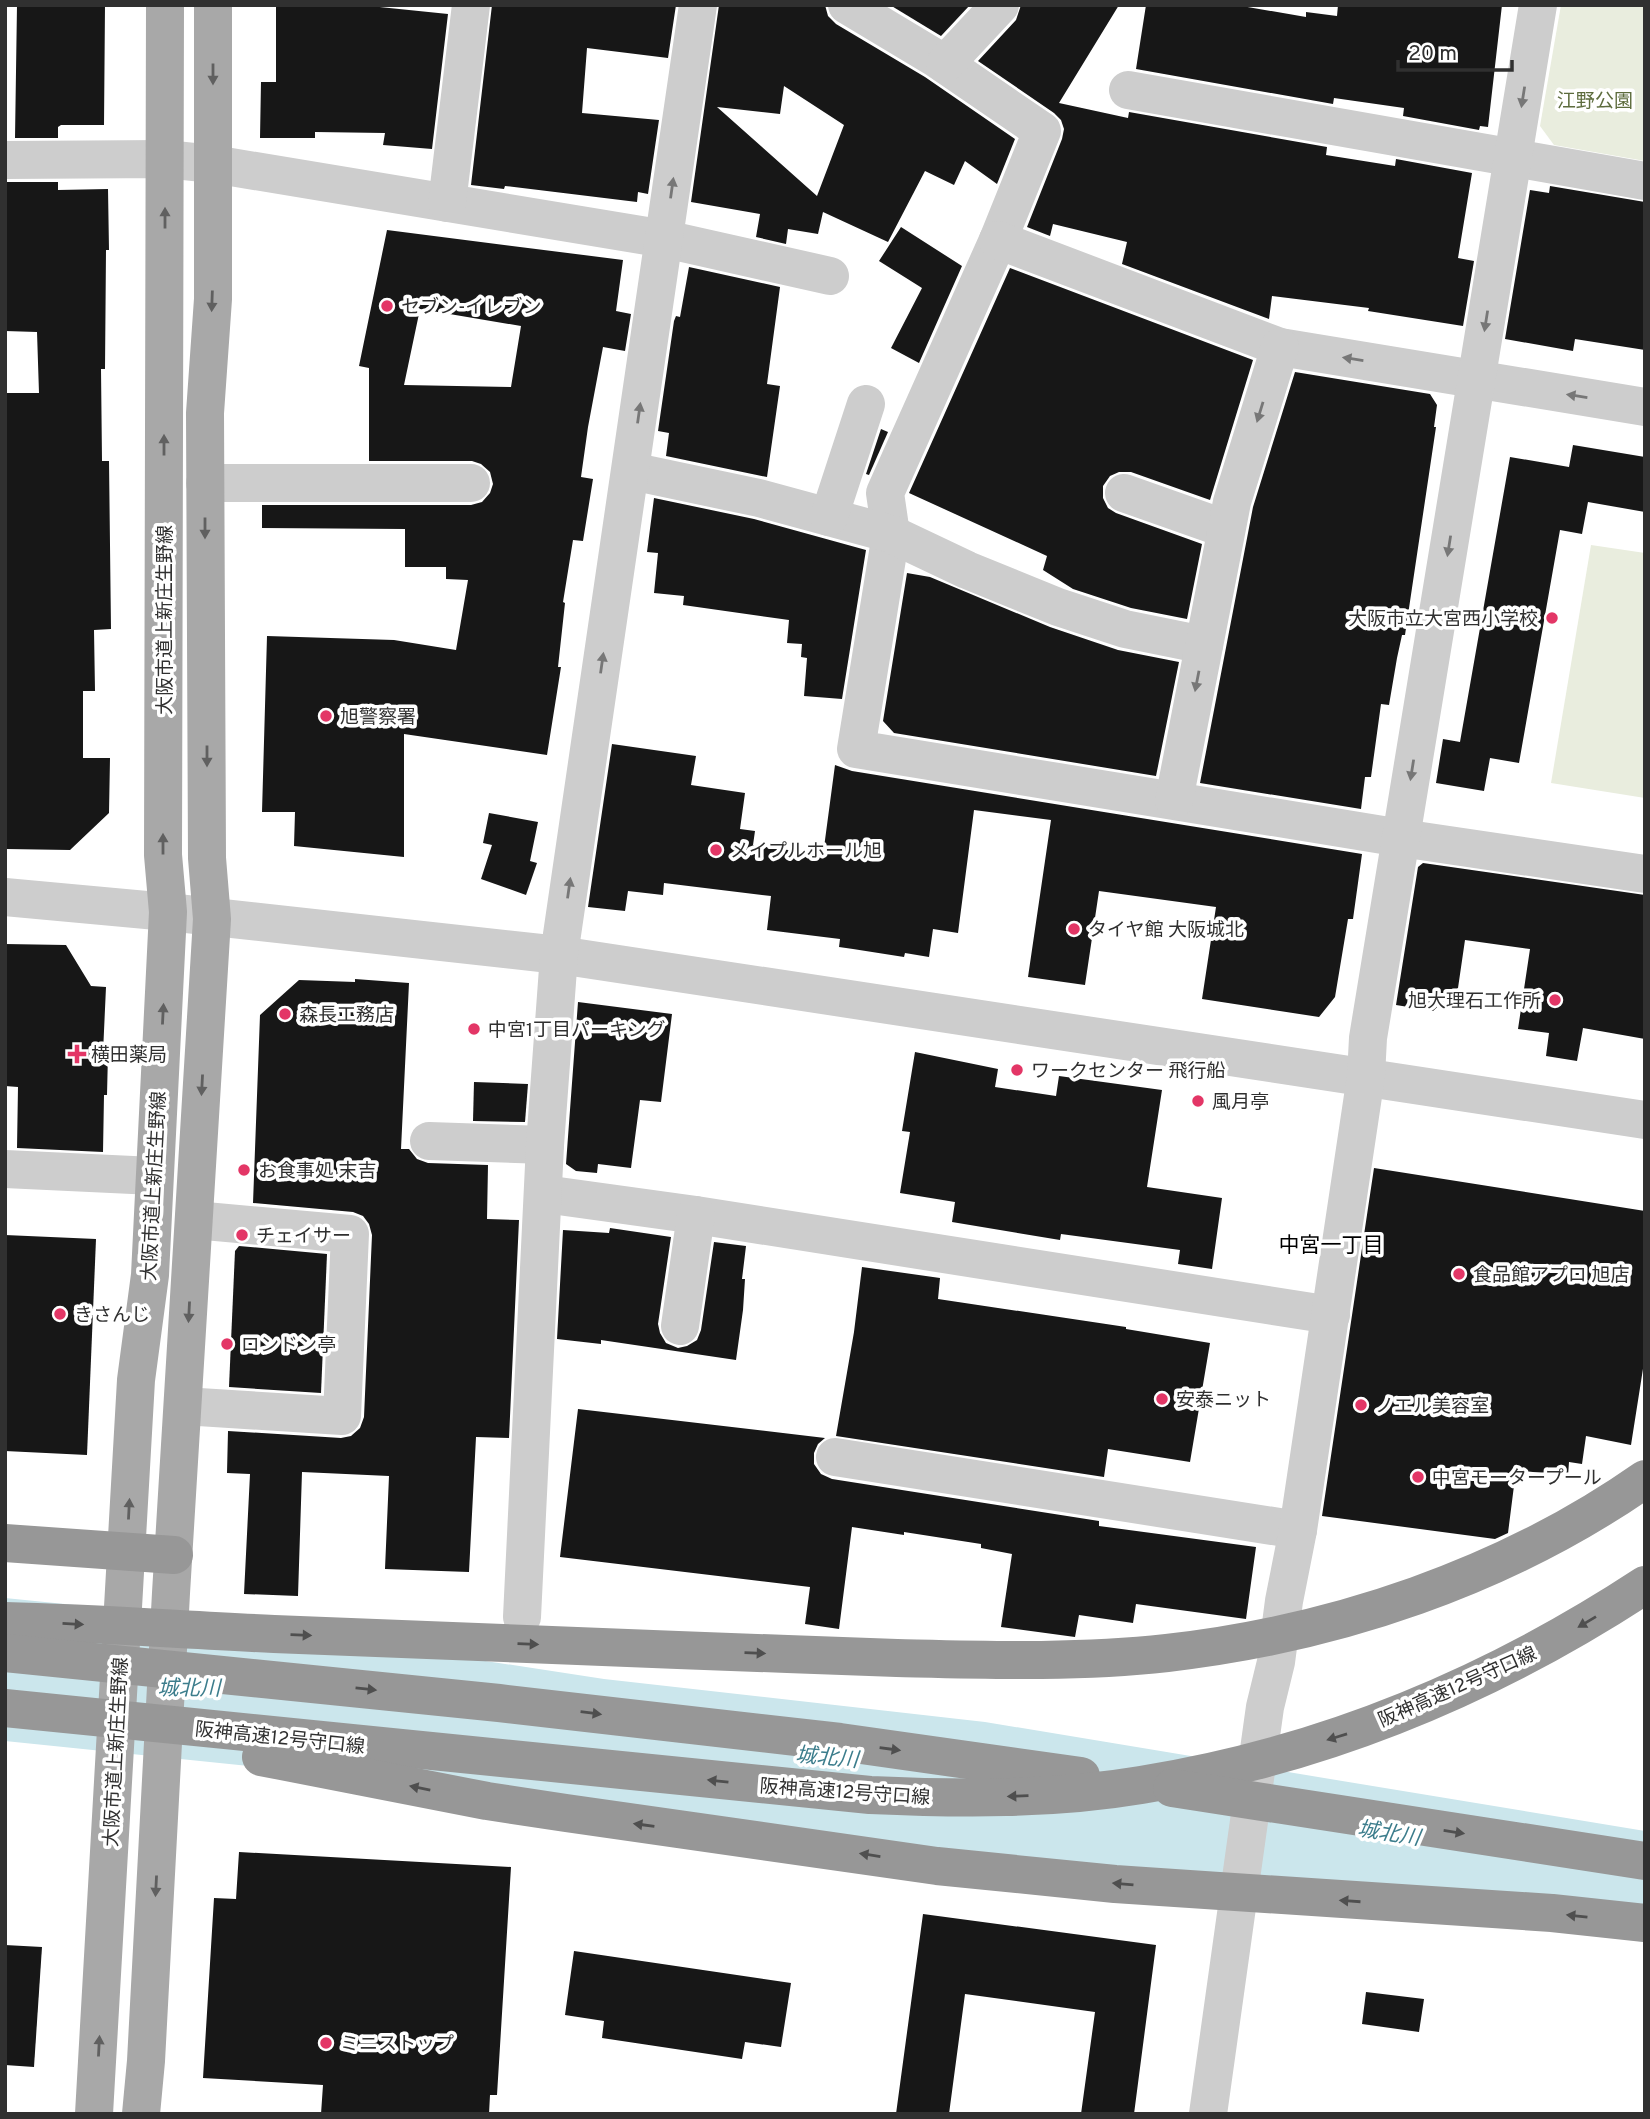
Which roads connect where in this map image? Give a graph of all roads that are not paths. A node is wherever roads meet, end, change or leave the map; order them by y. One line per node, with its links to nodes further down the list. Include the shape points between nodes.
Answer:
1 (165, 5): 10 (main road, 大阪市道上新庄生野線)
2 (213, 5): 13 (main road, one-way to 13)
3 (471, 5): 15 (street)
4 (698, 5): 16 (street, one-way to 4)
5 (847, 5): 8 (street)
6 (1000, 5): 8 (street)
7 (1538, 5): 11 (street, one-way to 11)
8 (945, 64): 17 (street, via 1042,131)
9 (1128, 90): 11 (street)
10 (165, 159): 12 (street); 13 (street); 35 (main road, 大阪市道上新庄生野線, one-way to 10, via 163,855)
11 (1513, 159): 14 (street); 20 (street, one-way to 20)
12 (5, 160)
13 (213, 164): 15 (street); 25 (main road, one-way to 25)
14 (1645, 181)
15 (447, 204): 16 (street)
16 (665, 239): 18 (street); 23 (street, one-way to 16)
17 (998, 240): 19 (street); 29 (street, via 885,493)
18 (830, 276)
19 (1280, 347): 20 (street, one-way to 19); 28 (street, one-way to 28)
20 (1477, 379): 22 (street, one-way to 20); 32 (street, one-way to 32)
21 (866, 404): 27 (street)
22 (1645, 407)
23 (631, 471): 27 (street); 37 (street, one-way to 23)
24 (471, 482): 25 (street)
25 (205, 483): 36 (main road, one-way to 36, via 207,858)
26 (1124, 493): 28 (street)
27 (829, 517): 29 (street)
28 (1226, 529): 30 (street)
29 (891, 534): 30 (street, via 1058,607 1125,629); 31 (street, via 856,749)
30 (1204, 645): 31 (street, one-way to 31)
31 (1174, 800): 32 (street)
32 (1401, 838): 33 (street); 38 (street, via 1368,1038)
33 (1645, 874)
34 (5, 897): 35 (street)
35 (168, 912): 36 (street); 43 (main road, 大阪市道上新庄生野線, one-way to 35)
36 (212, 919): 37 (street); 46 (main road, one-way to 46)
37 (559, 955): 38 (street); 41 (street)
38 (1366, 1076): 39 (street); 47 (street)
39 (1645, 1120)
40 (429, 1141): 41 (street)
41 (545, 1145): 44 (street)
42 (5, 1169): 43 (street)
43 (154, 1176): 54 (main road, 大阪市道上新庄生野線, one-way to 43)
44 (544, 1194): 45 (street); 57 (street)
45 (696, 1215): 47 (street); 48 (street)
46 (194, 1220): 49 (main road, one-way to 49); 49 (street, via 350,1234 342,1416)
47 (1331, 1315): 52 (street)
48 (680, 1326)
49 (183, 1406): 55 (main road)
50 (835, 1457): 52 (street)
51 (1645, 1479): 58 (highway, one-way to 51, via 951,1659 1153,1654 1294,1631 1426,1592 1521,1550)
52 (1298, 1530): 65 (street, via 1265,1707)
53 (5, 1543): 54 (highway)
54 (125, 1565): 55 (highway); 63 (main road, 大阪市道上新庄生野線, one-way to 54)
55 (173, 1567): 64 (main road, one-way to 64)
56 (1645, 1585): 60 (highway, 阪神高速12号守口線, one-way to 60, via 1553,1642 1427,1704 1364,1728 1208,1772 1139,1786 1054,1794 870,1795)
57 (522, 1617)
58 (5, 1621)
59 (5, 1653): 61 (highway, one-way to 61, via 840,1742)
60 (8, 1708): 62 (highway, one-way to 60, via 937,1866 500,1803)
61 (1645, 1861)
62 (1645, 1923)
63 (94, 2114)
64 (141, 2114)
65 (1208, 2114)

